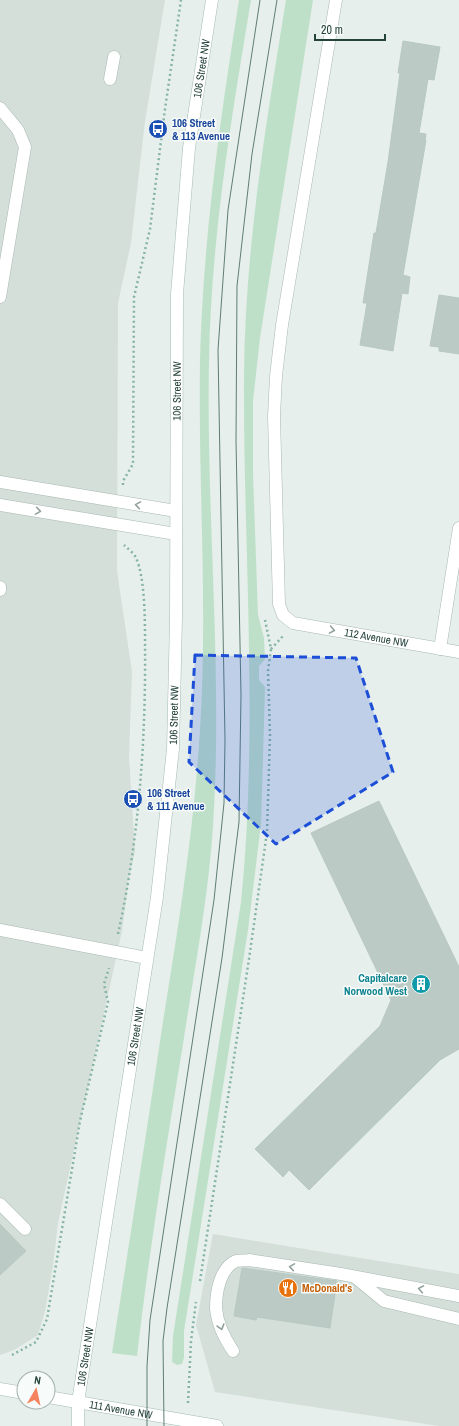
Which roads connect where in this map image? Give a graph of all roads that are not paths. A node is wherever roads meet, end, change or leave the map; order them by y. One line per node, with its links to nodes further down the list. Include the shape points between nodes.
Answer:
1 (212, 0): 9 (street, 106 Street NW, via 189,148 182,218 177,294)
2 (336, 0): 14 (street, 112 Avenue NW, one-way to 14, via 282,325 276,376 274,454 279,604 284,615 293,623)
3 (114, 57): 4 (street)
4 (110, 79)
5 (0, 108): 6 (street, via 18,130 25,147)
6 (0, 297)
7 (0, 482): 9 (street, one-way to 7)
8 (0, 505): 11 (street, one-way to 11)
9 (176, 511): 11 (street, 106 Street NW)
10 (459, 528): 14 (street)
11 (176, 534): 17 (street, 106 Street NW, via 173,748)
12 (0, 587): 13 (street)
13 (0, 590)
14 (440, 649): 15 (street, 112 Avenue NW)
15 (459, 652)
16 (0, 930): 17 (street)
17 (147, 958): 27 (street, 106 Street NW)
18 (0, 1204): 19 (street)
19 (25, 1229)
20 (354, 1277): 21 (street, one-way to 20); 22 (street, via 384,1301); 23 (street, one-way to 23, via 249,1260 236,1261 226,1269 220,1281 216,1308 225,1340)
21 (459, 1296)
22 (459, 1319)
23 (233, 1351)
24 (0, 1389): 25 (street)
25 (16, 1392)
26 (56, 1398): 27 (street, 111 Avenue NW)
27 (78, 1402): 28 (street, 106 Street NW); 29 (street, 111 Avenue NW)
28 (78, 1426)
29 (217, 1426)

